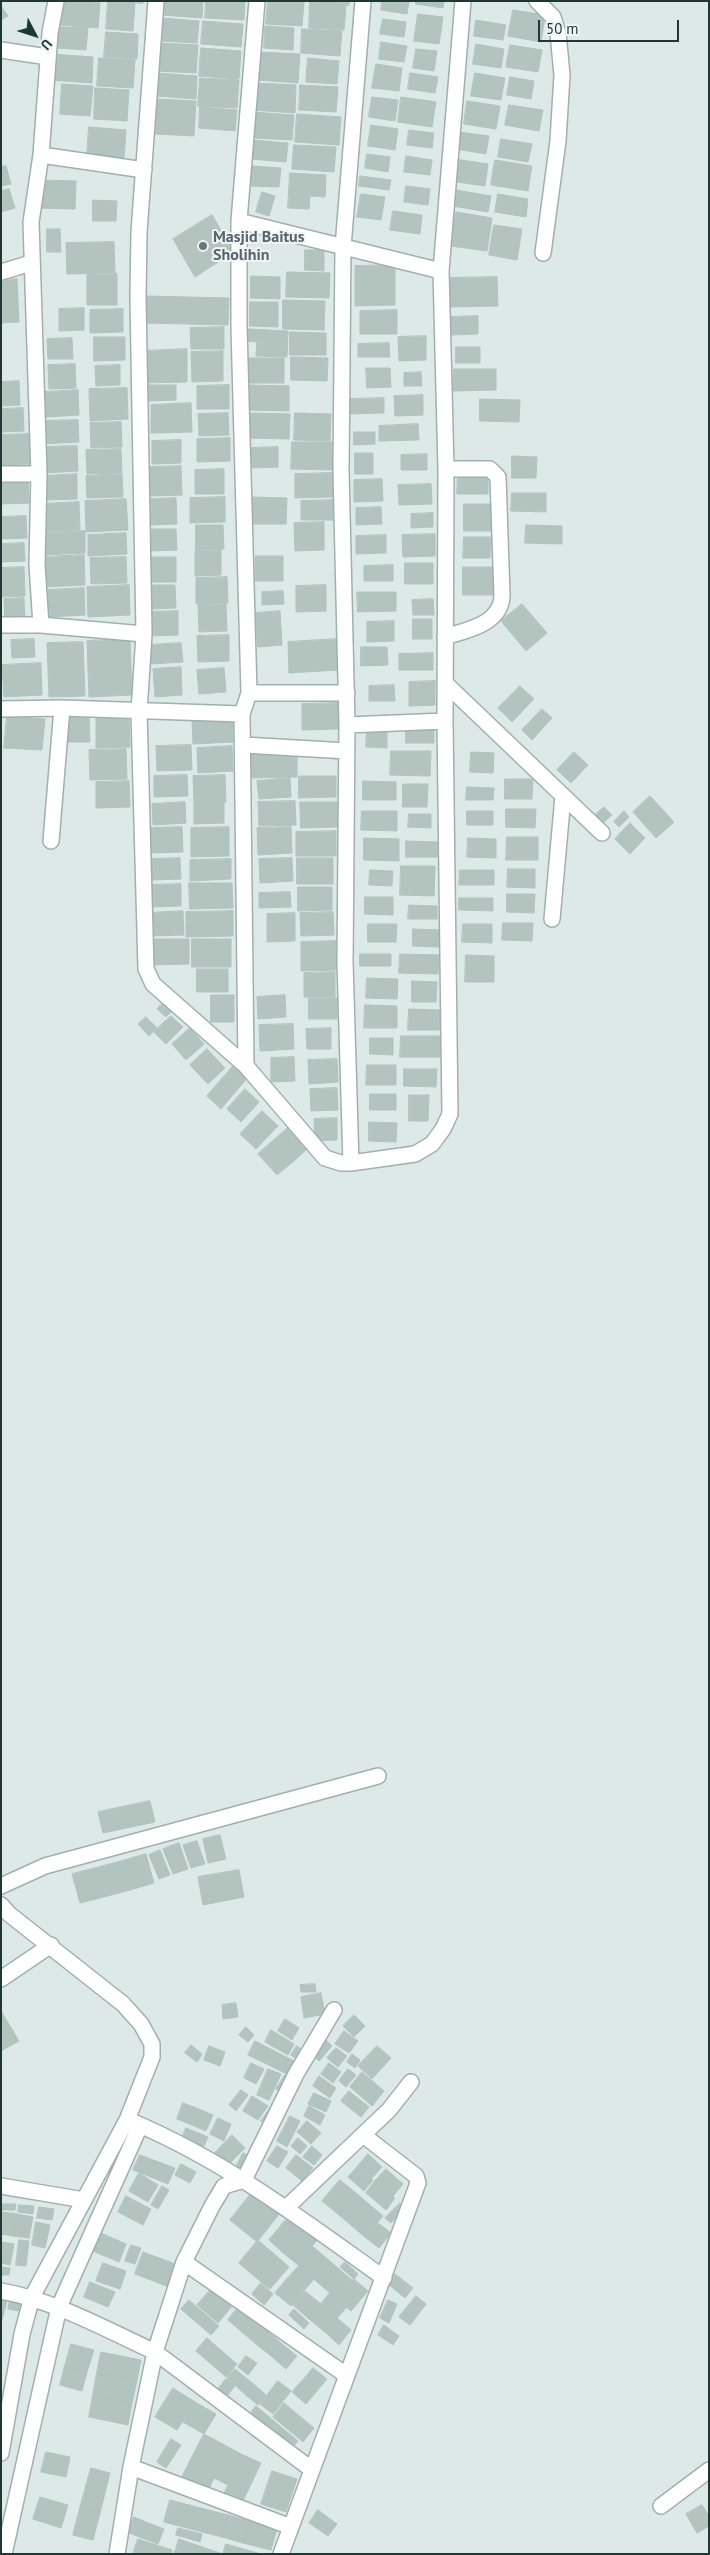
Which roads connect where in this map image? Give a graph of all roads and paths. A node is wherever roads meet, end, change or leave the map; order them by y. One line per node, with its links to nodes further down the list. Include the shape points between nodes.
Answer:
1 (56, 1): 8 (street)
2 (156, 1): 10 (street)
3 (257, 1): 11 (street)
4 (363, 1): 12 (street)
5 (463, 1): 15 (street)
6 (537, 1): 13 (street, via 553,18 558,33 562,75 558,141)
7 (1, 50): 8 (street)
8 (48, 57): 9 (street)
9 (41, 155): 10 (street); 14 (street, via 33,204)
10 (144, 170): 22 (street, via 138,298)
11 (240, 220): 12 (street); 26 (street, via 239,327)
12 (343, 248): 15 (street); 25 (street, via 341,470)
13 (543, 253)
14 (31, 263): 16 (street); 19 (street)
15 (441, 271): 17 (street)
16 (1, 272)
17 (446, 469): 23 (street); 23 (street, via 490,469 498,477 502,596 493,617 481,625)
18 (1, 474): 19 (street)
19 (39, 474): 21 (street, via 37,565)
20 (1, 625): 21 (street)
21 (41, 625): 22 (street)
22 (144, 634): 29 (street)
23 (445, 637): 24 (street)
24 (446, 684): 31 (street); 35 (street)
25 (346, 692): 26 (street); 32 (street)
26 (248, 693): 30 (street)
27 (62, 708): 28 (street); 29 (street); 37 (street)
28 (1, 709)
29 (139, 712): 30 (street); 39 (street, via 146,969 153,984)
30 (242, 714): 33 (street)
31 (445, 721): 32 (street); 40 (street, via 450,1114 444,1129 432,1144 415,1154)
32 (347, 725): 34 (street)
33 (244, 745): 34 (street); 39 (street)
34 (347, 751): 40 (street, via 345,962)
35 (562, 796): 36 (street); 38 (street)
36 (602, 833)
37 (51, 841)
38 (552, 919)
39 (246, 1066): 40 (street, via 325,1158)
40 (351, 1163)
41 (378, 1776): 42 (street, via 45,1866)
42 (1, 1886)
43 (1, 1905): 44 (street)
44 (52, 1945): 45 (street); 48 (street, via 124,2004 152,2044 152,2057)
45 (1, 1979)
46 (334, 2010): 50 (street, via 296,2074)
47 (411, 2082): 49 (street)
48 (134, 2123): 50 (street, via 184,2145); 52 (street); 58 (street)
49 (363, 2135): 53 (street); 55 (street, via 416,2176 418,2183)
50 (244, 2180): 53 (street); 54 (street, via 224,2186)
51 (1, 2186): 52 (street)
52 (84, 2200): 57 (street)
53 (286, 2208): 55 (street)
54 (184, 2262): 59 (street); 60 (street)
55 (384, 2278): 60 (street)
56 (1, 2290): 57 (street)
57 (32, 2296): 58 (street); 61 (street)
58 (59, 2307): 59 (street); 67 (street)
59 (155, 2352): 62 (street); 63 (street)
60 (346, 2375): 63 (street)
61 (1, 2453)
62 (131, 2467): 66 (street); 68 (street)
63 (311, 2470): 66 (street)
64 (709, 2470): 65 (street)
65 (661, 2506)
66 (291, 2527): 69 (street)
67 (4, 2554)
68 (117, 2554)
69 (281, 2554)

